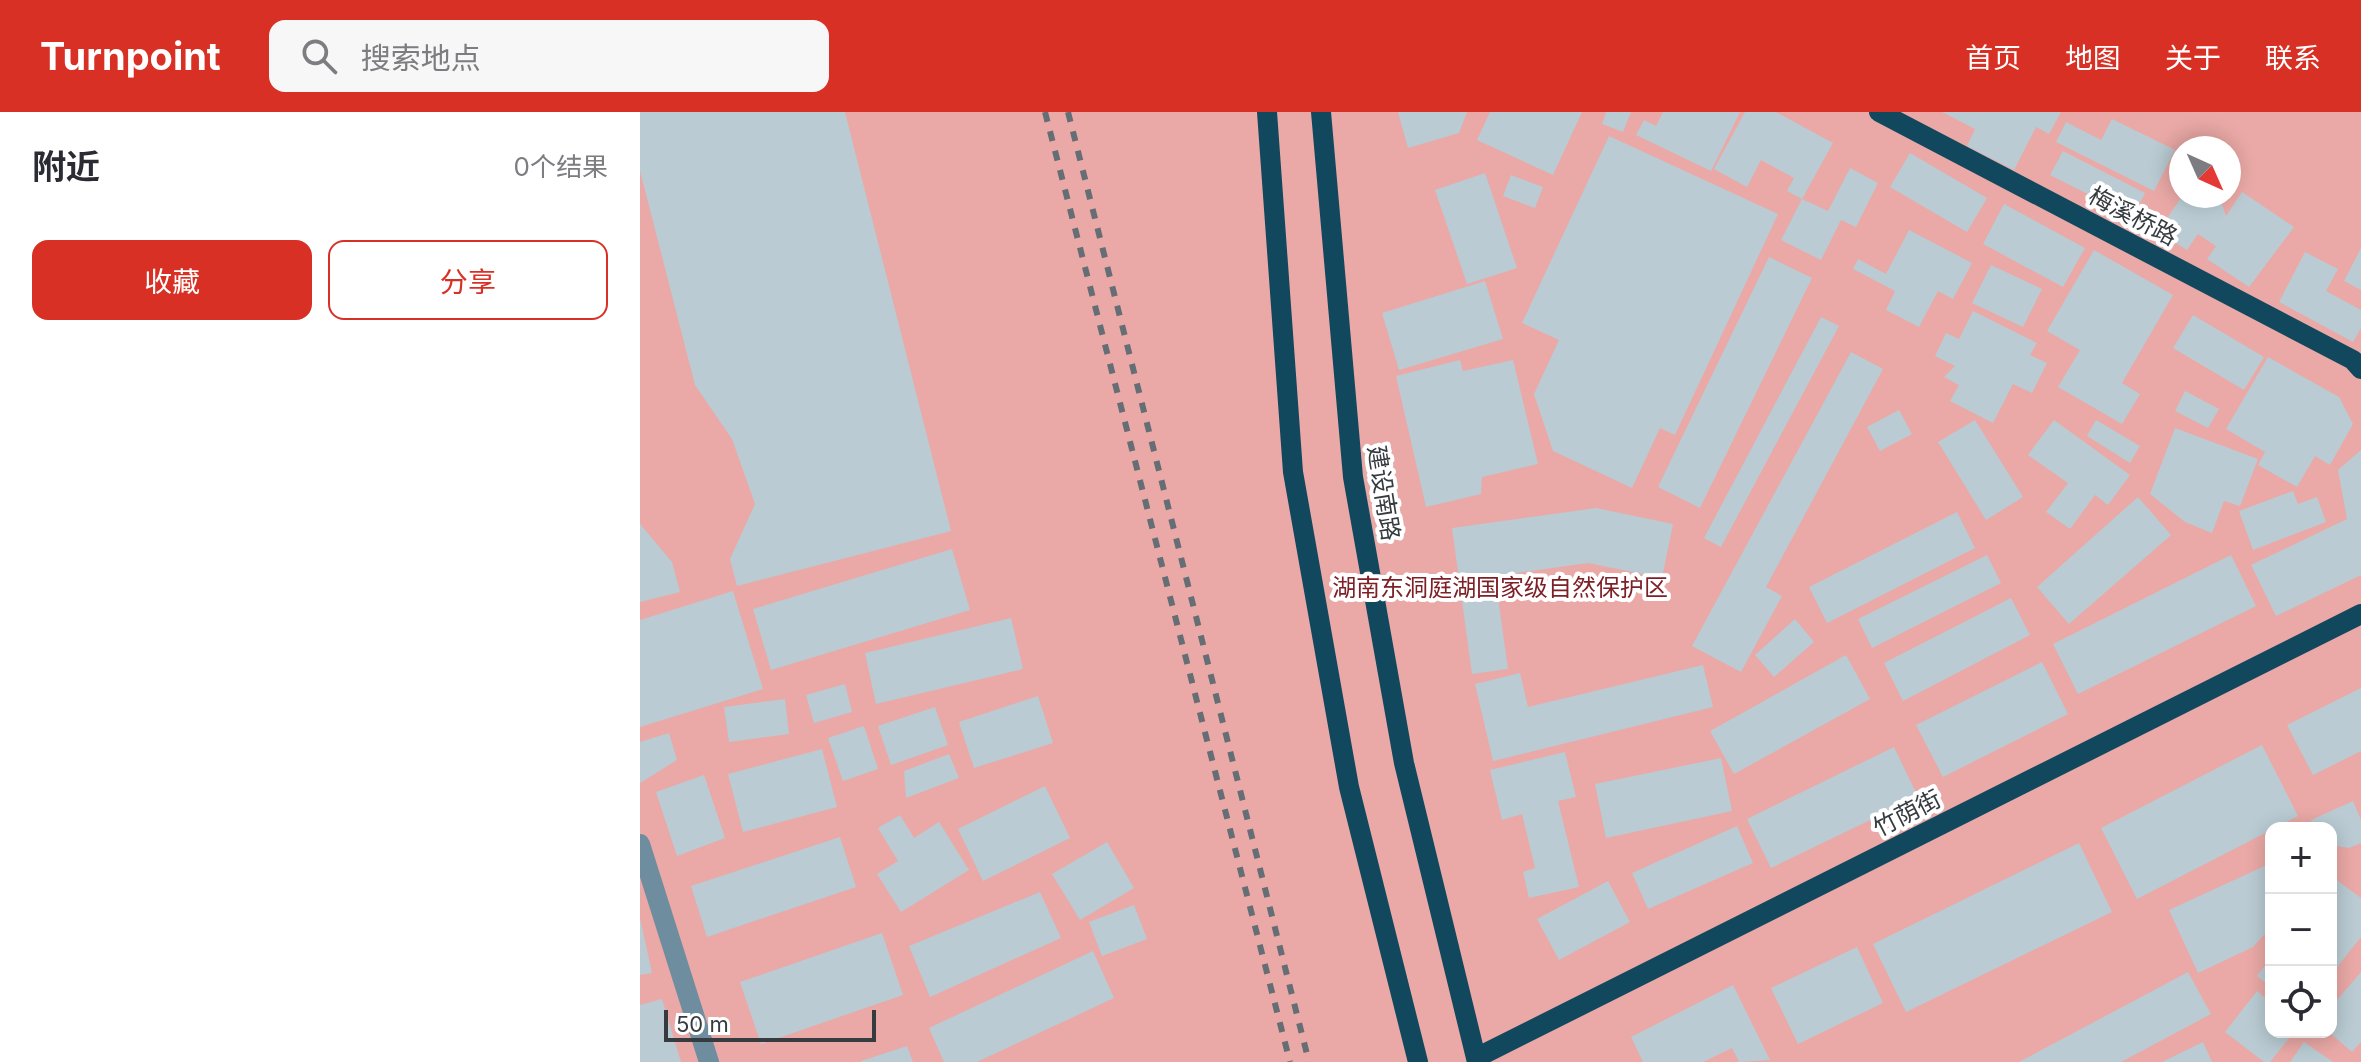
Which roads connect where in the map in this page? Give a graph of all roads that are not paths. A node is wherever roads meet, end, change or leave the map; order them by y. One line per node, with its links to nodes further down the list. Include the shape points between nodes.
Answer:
1 (1267, 112): 9 (main road, via 1293,472 1349,787)
2 (1321, 112): 7 (main road, 建设南路, via 1353,477 1404,763)
3 (1880, 112): 4 (main road, 梅溪桥路, via 2353,360)
4 (2361, 369)
5 (2361, 614): 7 (main road, 竹荫街)
6 (640, 844): 8 (street)
7 (1476, 1060)
8 (709, 1062)
9 (1418, 1062)

